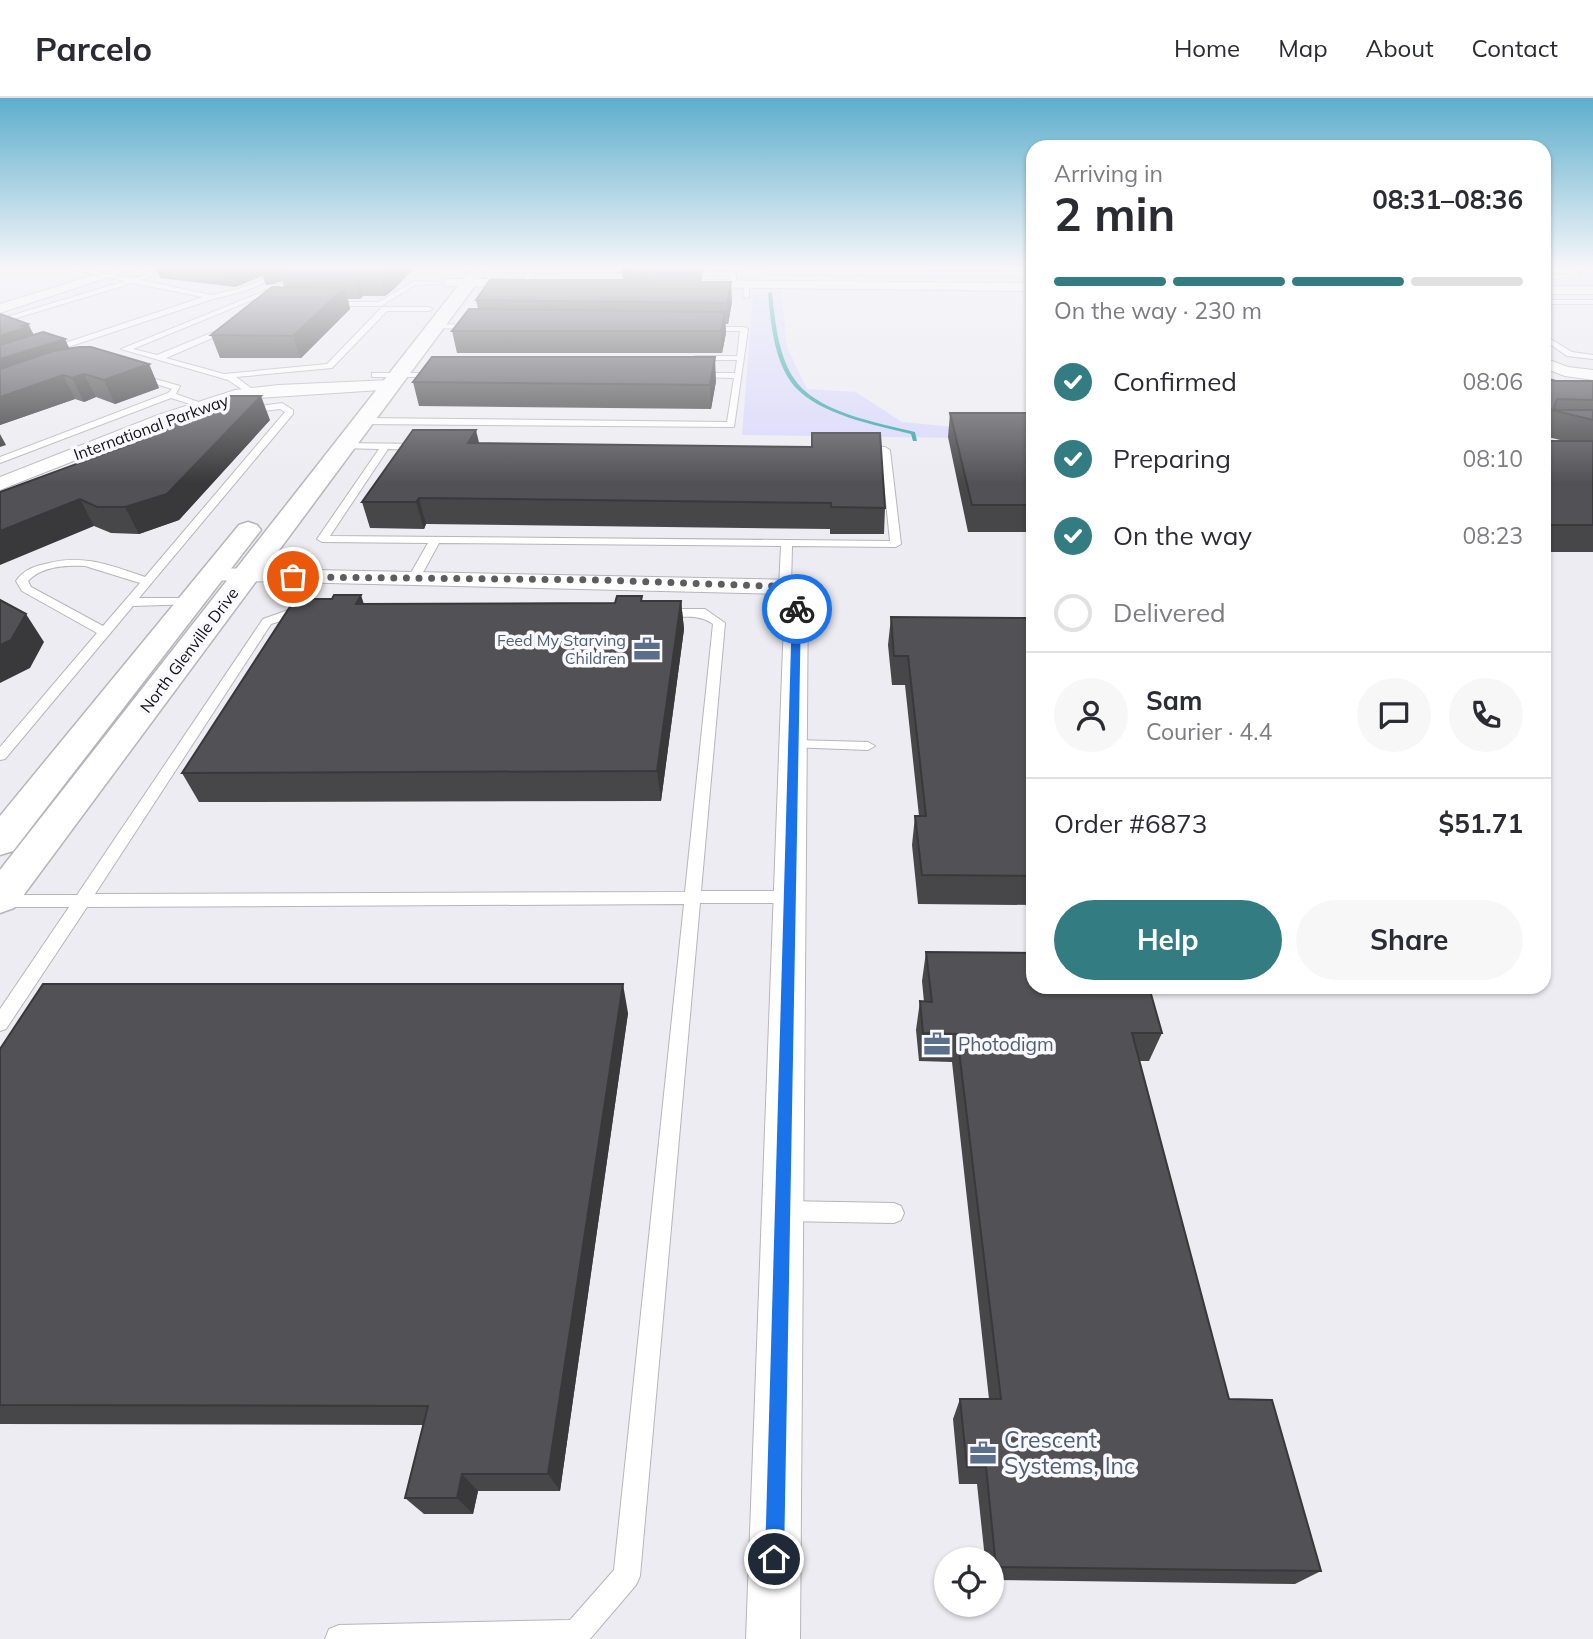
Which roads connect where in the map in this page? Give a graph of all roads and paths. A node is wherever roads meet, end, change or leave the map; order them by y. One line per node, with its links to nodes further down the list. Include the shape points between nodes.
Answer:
1 (50, 340): 9 (lane)
2 (84, 340): 9 (lane)
3 (148, 340): 11 (lane, via 125,349)
4 (200, 340): 11 (lane)
5 (353, 340): 21 (lane, via 329,366)
6 (414, 340): 22 (street, North Glenville Drive)
7 (743, 340): 13 (lane)
8 (1551, 342): 14 (lane, via 1570,354)
9 (69, 345): 10 (lane)
10 (46, 352)
11 (158, 358): 21 (lane)
12 (687, 358): 13 (lane)
13 (741, 358): 20 (lane)
14 (1592, 358)
15 (1551, 366): 19 (street)
16 (131, 373): 24 (lane, via 177,388)
17 (446, 375): 22 (lane)
18 (682, 375): 20 (lane)
19 (1593, 375)
20 (738, 376): 27 (lane, via 731,425)
21 (224, 377): 23 (lane)
22 (382, 380): 23 (street, International Parkway); 27 (street, North Glenville Drive); 31 (street, North Glenville Drive)
23 (252, 393): 25 (street, International Parkway)
24 (171, 395): 25 (lane); 33 (lane)
25 (203, 405): 34 (street, International Parkway)
26 (235, 414): 41 (lane, via 282,406 290,412)
27 (362, 421): 28 (street, North Glenville Drive)
28 (343, 446): 29 (lane); 39 (street, North Glenville Drive)
29 (385, 447): 30 (lane); 36 (lane, via 322,539)
30 (427, 447)
31 (315, 448)
32 (844, 449): 37 (lane, via 885,450 896,544)
33 (0, 460)
34 (0, 484)
35 (264, 510): 38 (street, North Glenville Drive)
36 (435, 540): 37 (lane); 40 (lane)
37 (787, 543): 42 (lane)
38 (212, 575): 39 (street); 44 (street, North Glenville Drive)
39 (245, 577): 40 (street); 54 (street, North Glenville Drive)
40 (414, 579): 42 (street)
41 (147, 582): 43 (lane); 47 (lane, via 85,560 54,564 25,576 26,589)
42 (791, 587): 48 (street)
43 (130, 602): 44 (lane); 47 (lane)
44 (190, 602): 51 (street, North Glenville Drive)
45 (318, 613): 55 (lane, via 291,613 267,622)
46 (636, 613): 52 (lane, via 705,613 719,623)
47 (105, 632): 50 (lane)
48 (794, 744): 49 (lane); 53 (street)
49 (868, 746)
50 (0, 756)
51 (0, 842)
52 (694, 897): 53 (lane); 55 (lane); 59 (lane, via 627,1576 576,1634)
53 (790, 897): 57 (street)
54 (0, 899): 55 (lane)
55 (83, 900): 56 (lane)
56 (0, 1024)
57 (782, 1211): 58 (lane); 60 (street)
58 (894, 1213)
59 (339, 1639)
60 (772, 1639)

